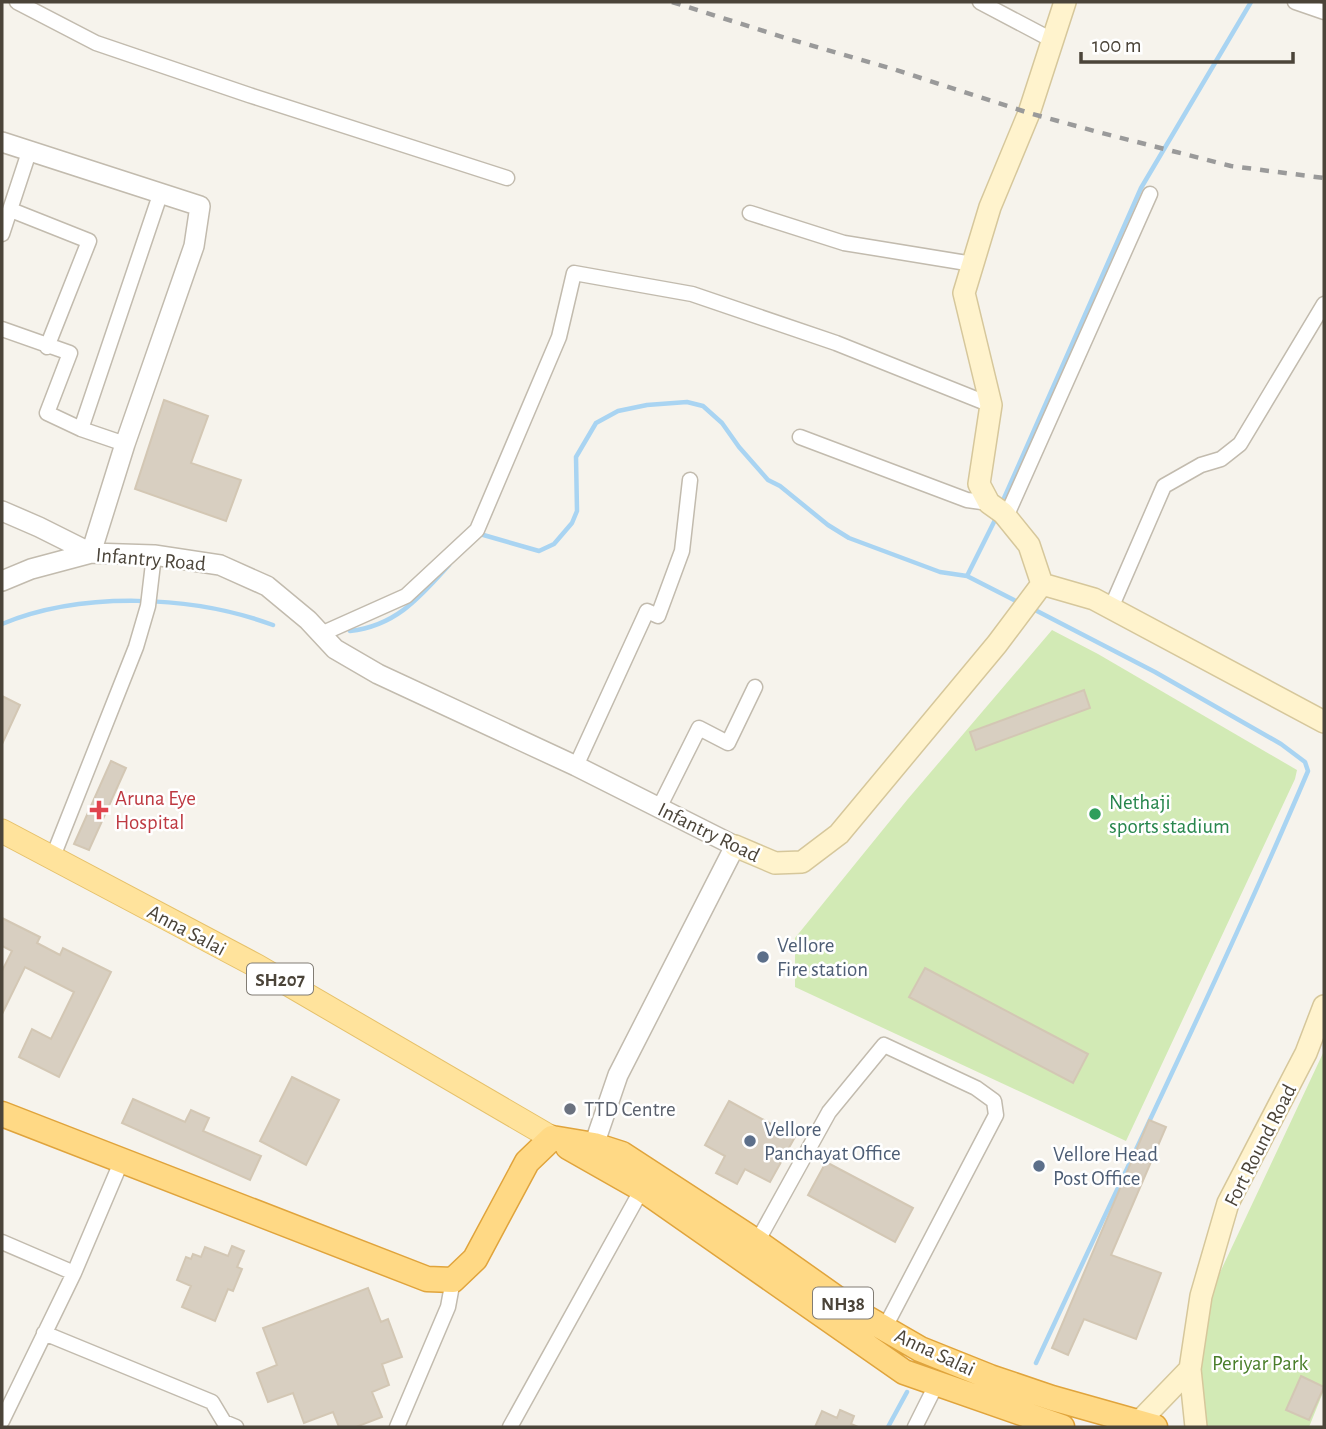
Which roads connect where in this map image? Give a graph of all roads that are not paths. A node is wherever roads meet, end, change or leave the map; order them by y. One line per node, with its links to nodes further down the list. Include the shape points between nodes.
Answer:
1 (17, 2): 9 (street, via 96,43)
2 (980, 2): 6 (street)
3 (1065, 2): 6 (main road)
4 (1295, 2): 5 (street)
5 (1324, 12)
6 (1052, 40): 15 (main road)
7 (2, 142): 8 (street)
8 (30, 149): 10 (street); 12 (street)
9 (507, 178)
10 (161, 192): 20 (street); 22 (street, via 200,206 194,246)
11 (1150, 194): 26 (street)
12 (11, 209): 14 (street); 18 (street, via 89,241)
13 (750, 213): 15 (street, via 844,243)
14 (2, 233)
15 (973, 264): 19 (main road, via 964,293)
16 (1324, 304): 31 (street, via 1240,444 1221,459 1164,486)
17 (2, 329): 18 (street)
18 (47, 347): 20 (street, via 70,353 47,413)
19 (991, 405): 24 (main road, via 979,484); 32 (street, via 836,343 692,294 574,273 559,337 477,530 406,596)
20 (81, 429): 22 (street)
21 (800, 437): 24 (street, via 967,500)
22 (125, 444): 27 (street)
23 (690, 480): 35 (street, via 682,551 658,616 647,611)
24 (989, 503): 26 (main road)
25 (2, 511): 27 (street)
26 (1006, 517): 30 (main road, via 1029,545)
27 (91, 553): 28 (street, Infantry Road); 29 (street, Infantry Road)
28 (154, 555): 32 (street, Infantry Road, via 220,565 267,586); 39 (street, via 148,606 136,647)
29 (2, 581)
30 (1042, 584): 31 (main road); 38 (main road, Infantry Road, via 839,834 802,862 775,863)
31 (1111, 608): 34 (main road)
32 (321, 634): 35 (street, Infantry Road, via 335,649 378,674)
33 (755, 687): 36 (street, via 728,743 699,728)
34 (1324, 722)
35 (576, 766): 36 (street, Infantry Road)
36 (659, 808): 38 (street, Infantry Road)
37 (2, 831): 39 (main road, Anna Salai / SH207)
38 (736, 846): 43 (street, via 618,1075)
39 (52, 859): 42 (main road, Anna Salai / SH207, via 257,966)
40 (1324, 1006): 52 (main road, Fort Round Road, via 1306,1053 1228,1203 1201,1296)
41 (2, 1114): 44 (highway)
42 (552, 1138): 43 (highway, Anna Salai / NH38); 45 (highway, Anna Salai / NH38); 49 (highway, via 527,1162 475,1259)
43 (594, 1145): 47 (highway, Anna Salai / NH38, via 622,1154)
44 (122, 1160): 48 (street); 49 (highway, via 427,1279)
45 (642, 1189): 53 (highway, Anna Salai / NH38, via 904,1372); 58 (street)
46 (2, 1242): 48 (street)
47 (757, 1242): 50 (highway, Anna Salai / NH38); 50 (street, via 829,1112 884,1045 976,1088 994,1101 996,1115)
48 (75, 1273): 51 (street)
49 (453, 1280): 57 (street, via 447,1307)
50 (884, 1329): 55 (highway, Anna Salai / NH38, via 990,1377)
51 (44, 1333): 54 (street); 56 (street, via 212,1402 224,1422)
52 (1190, 1369): 55 (main road); 61 (main road)
53 (936, 1385): 59 (street); 60 (highway, Anna Salai / NH38)
54 (2, 1421)
55 (1143, 1426)
56 (236, 1427)
57 (397, 1427)
58 (510, 1427)
59 (915, 1427)
60 (1062, 1427)
61 (1196, 1427)

